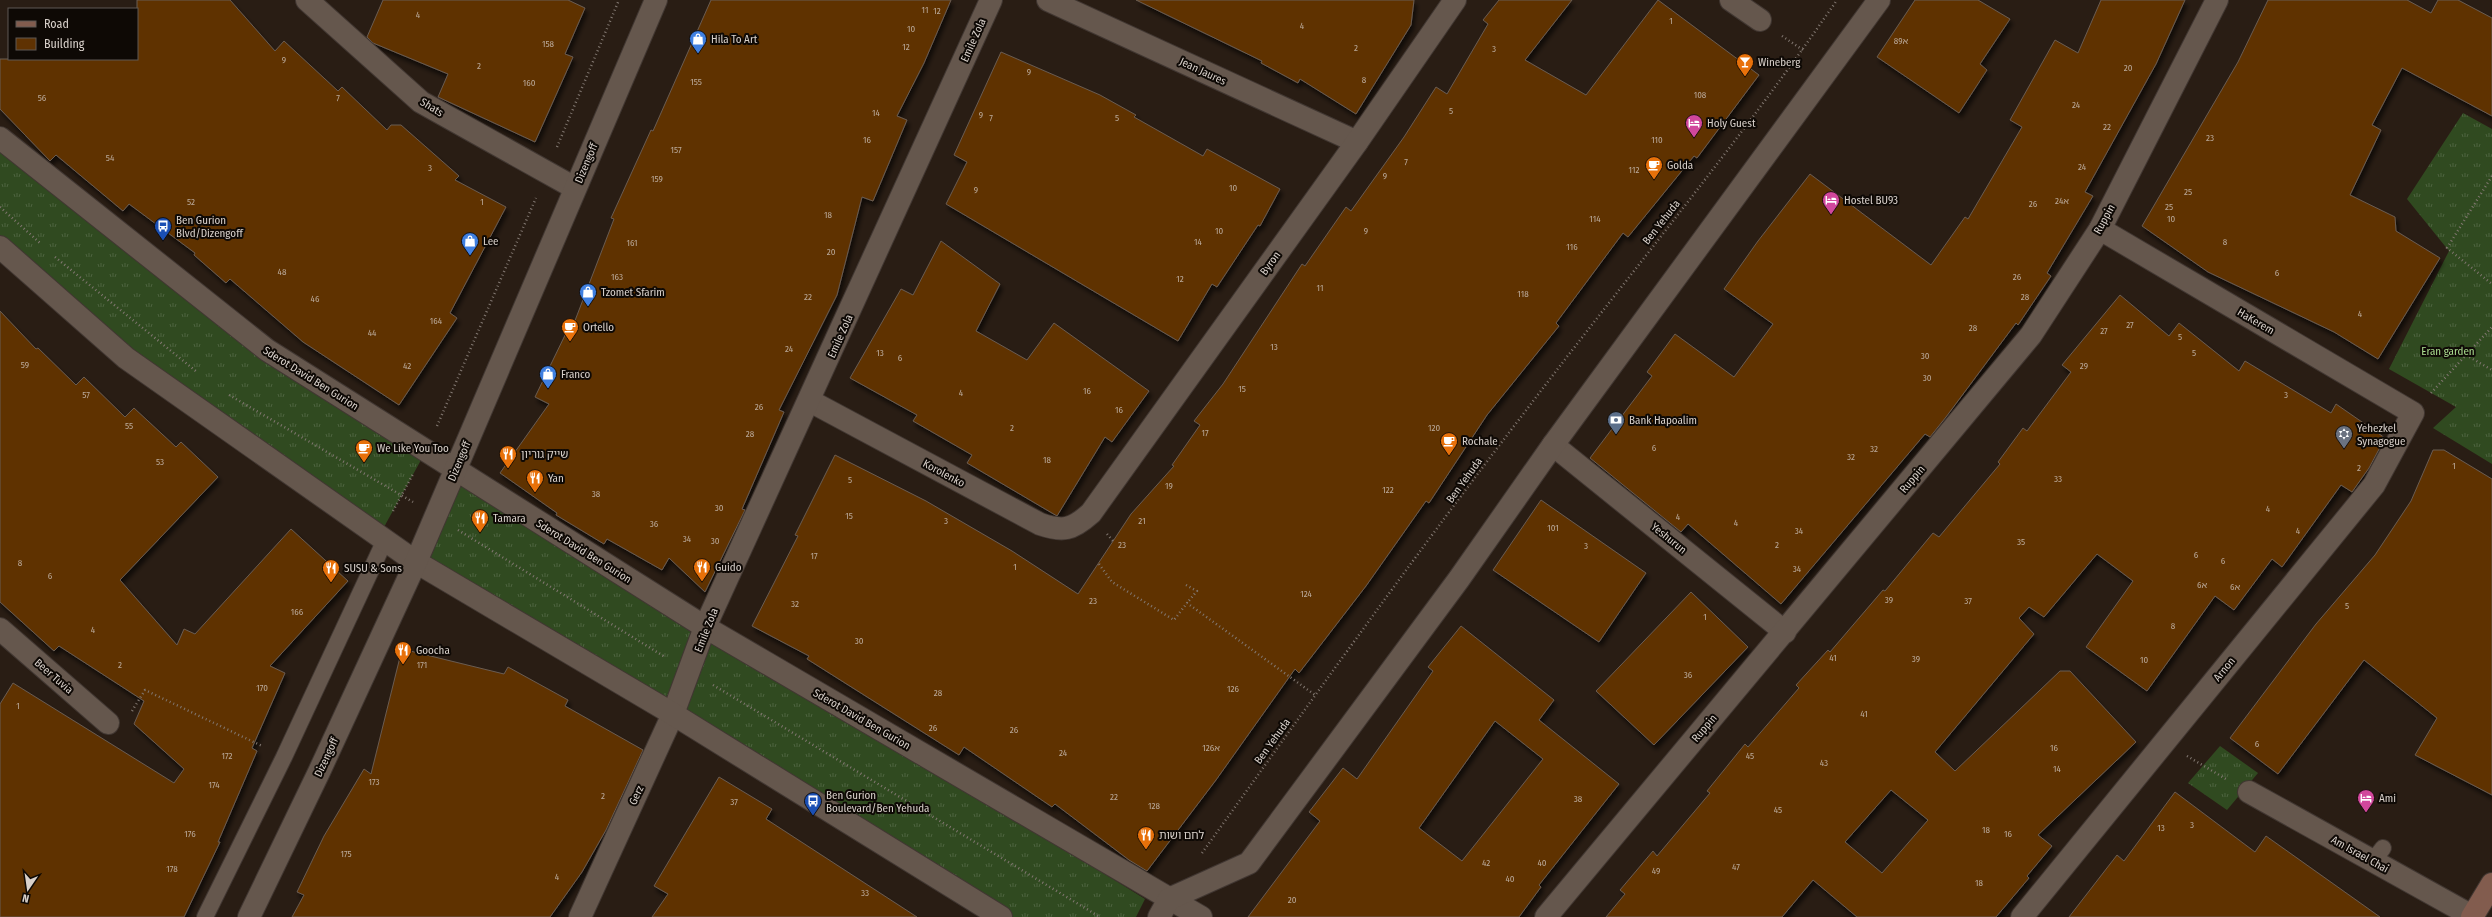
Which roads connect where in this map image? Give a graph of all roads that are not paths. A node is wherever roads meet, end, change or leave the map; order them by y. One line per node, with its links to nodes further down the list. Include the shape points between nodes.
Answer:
1 (656, 0): 12 (street, Dizengoff)
2 (991, 0): 15 (street, Emile Zola)
3 (1048, 0): 11 (street, Jean Jaures)
4 (1455, 0): 11 (street, Byron)
5 (1731, 0): 9 (street)
6 (1879, 0): 17 (street)
7 (2217, 0): 13 (street, Ruppin)
8 (310, 1): 12 (street, Shats, via 421,102)
9 (1760, 20)
10 (0, 138): 18 (street, Sderot David Ben Gurion, via 258,344)
11 (1357, 142): 19 (street, Byron, via 1091,513)
12 (575, 188): 18 (street, Dizengoff)
13 (2100, 229): 16 (street, HaKerem); 24 (street, Ruppin, via 2031,335)
14 (0, 247): 20 (street, via 126,358)
15 (810, 401): 19 (street, Korolenko, via 1040,524 1058,530); 22 (street, Emile Zola)
16 (2413, 412): 37 (street, Arnon, via 2374,486)
17 (1552, 445): 24 (street, Yeshurun); 30 (street, via 1459,580 1249,863)
18 (455, 470): 21 (street, Dizengoff); 22 (street, Sderot David Ben Gurion)
19 (1080, 523)
20 (382, 538): 21 (street); 31 (lane, via 284,757)
21 (416, 562): 26 (street); 32 (street, Dizengoff)
22 (705, 628): 25 (street, Emile Zola); 30 (street, Sderot David Ben Gurion)
23 (0, 629): 27 (street, Beer Tuvia)
24 (1785, 632): 36 (street, Ruppin)
25 (690, 671): 26 (street, Gerz)
26 (673, 714): 33 (street, Gerz); 34 (street)
27 (108, 723)
28 (2249, 792): 38 (street, Am Israel Chai, via 2378,855)
29 (2492, 884): 38 (main road)
30 (1164, 908): 35 (street, Sderot David Ben Gurion)
31 (205, 917)
32 (250, 917)
33 (580, 917)
34 (1000, 917)
35 (1201, 917)
36 (1546, 917)
37 (2022, 917)
38 (2472, 917)

